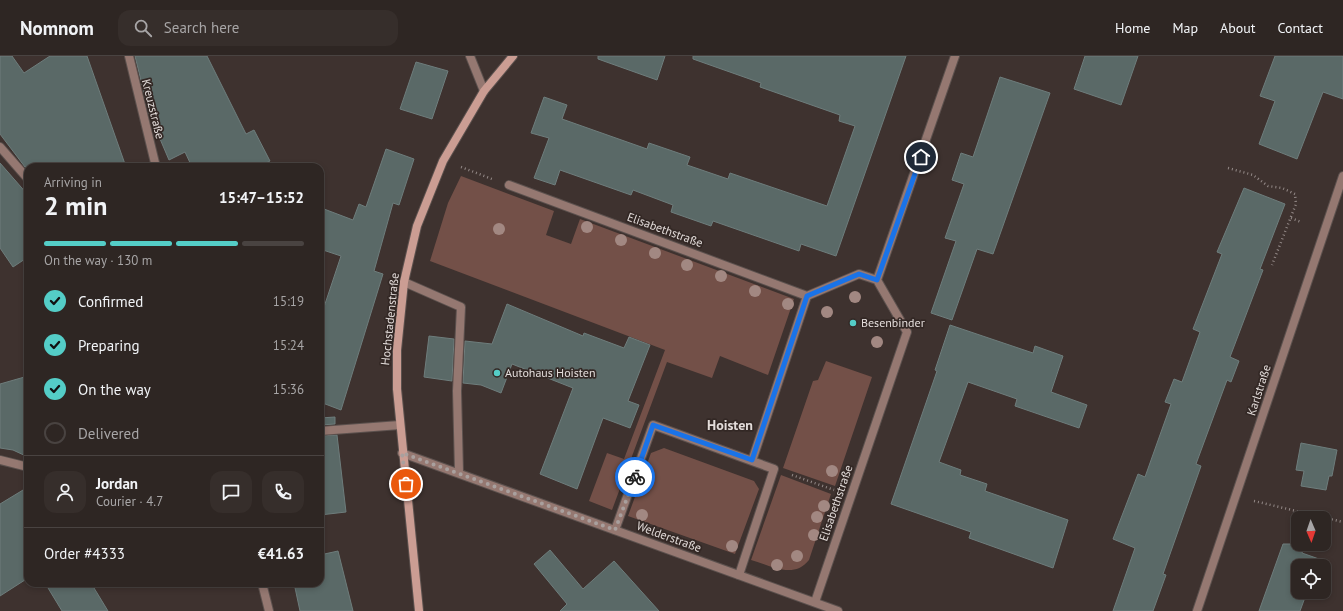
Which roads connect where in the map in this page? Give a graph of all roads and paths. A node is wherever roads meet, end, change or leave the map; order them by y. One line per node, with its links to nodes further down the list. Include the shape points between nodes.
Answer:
1 (129, 56): 8 (street, Kreuzstraße)
2 (470, 56): 5 (street)
3 (513, 56): 5 (main road, Hochstadenstraße)
4 (955, 56): 16 (street)
5 (484, 91): 7 (main road, Hochstadenstraße)
6 (0, 147): 10 (street)
7 (443, 161): 12 (path); 17 (main road, Hochstadenstraße, via 417,226)
8 (155, 163)
9 (1228, 168): 13 (path, via 1253,175 1268,186 1295,194 1296,204)
10 (24, 174)
11 (1343, 176): 28 (street, Karlstraße)
12 (509, 185): 18 (street, Elisabethstraße)
13 (1291, 218): 14 (path); 15 (path)
14 (1301, 222)
15 (1272, 265)
16 (877, 280): 18 (street, via 859,274); 27 (street, Elisabethstraße, via 907,332)
17 (404, 282): 19 (main road, Hochstadenstraße, via 397,350); 26 (street, via 461,307 457,391)
18 (807, 296): 23 (street)
19 (400, 425): 20 (street); 21 (main road, Hochstadenstraße)
20 (324, 431)
21 (402, 453): 26 (street, Welderstraße); 35 (main road, Hochstadenstraße)
22 (0, 460): 24 (street)
23 (752, 460): 25 (street); 30 (street, via 653,425)
24 (24, 465)
25 (774, 469): 27 (path); 31 (street)
26 (459, 472): 30 (street, Welderstraße)
27 (851, 496): 33 (street, Elisabethstraße)
28 (1236, 496): 29 (path); 37 (street, Karlstraße)
29 (1343, 522)
30 (615, 530): 31 (street, Welderstraße)
31 (739, 575): 33 (street, Welderstraße)
32 (263, 587): 34 (street)
33 (815, 602): 36 (street, Welderstraße)
34 (269, 611)
35 (419, 611)
36 (838, 611)
37 (1197, 611)

